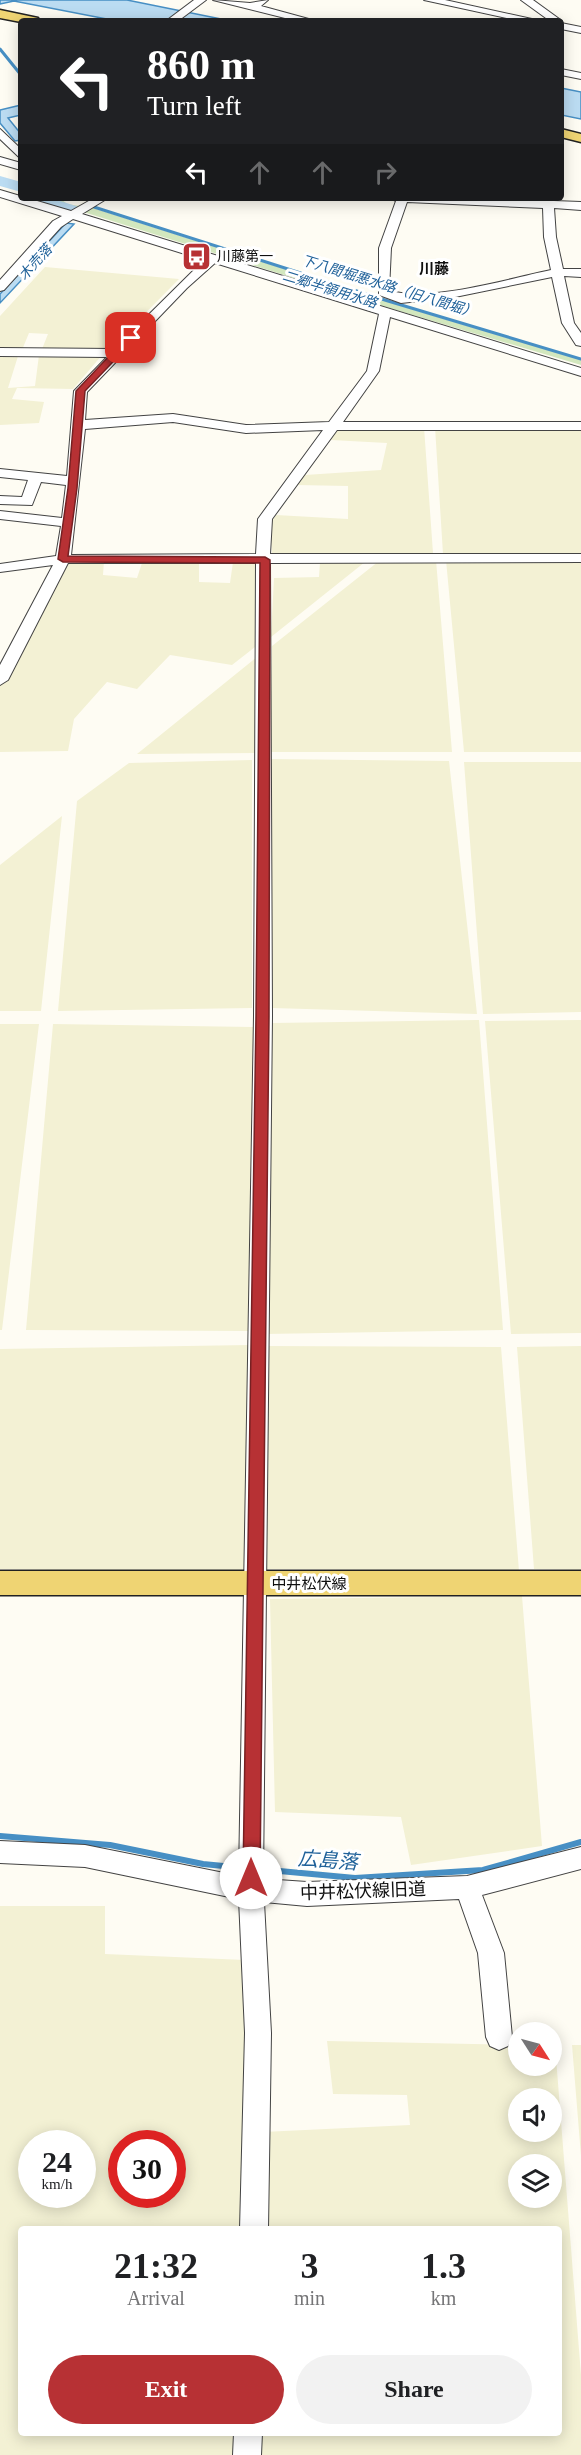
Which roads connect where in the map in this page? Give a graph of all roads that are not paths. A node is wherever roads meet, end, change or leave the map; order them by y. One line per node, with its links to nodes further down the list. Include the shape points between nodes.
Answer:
1 (200, 0): 10 (street)
2 (218, 0): 7 (street)
3 (265, 0): 7 (street)
4 (429, 0): 12 (street)
5 (545, 0): 6 (street)
6 (529, 2): 13 (street)
7 (254, 6): 11 (street)
8 (0, 14): 9 (main road)
9 (19, 18)
10 (175, 18)
11 (297, 18)
12 (521, 18)
13 (551, 18)
14 (564, 26): 15 (street)
15 (581, 30)
16 (564, 73): 17 (street)
17 (581, 76)
18 (0, 132): 21 (street)
19 (564, 134): 20 (main road)
20 (581, 138)
21 (18, 150)
22 (18, 151): 23 (street)
23 (0, 159): 24 (street)
24 (18, 166)
25 (0, 193): 26 (street)
26 (18, 196)
27 (48, 201): 32 (street)
28 (402, 201): 37 (street, via 385,248 383,292)
29 (512, 201): 30 (street)
30 (548, 202): 31 (street); 34 (street)
31 (581, 206)
32 (84, 207): 33 (street); 36 (street, via 57,224)
33 (212, 259): 37 (street); 40 (street)
34 (557, 272): 35 (street); 37 (street); 38 (street, via 568,323)
35 (581, 273)
36 (0, 287)
37 (392, 307): 41 (street); 43 (street, via 383,317 373,371)
38 (581, 342)
39 (0, 352): 40 (street)
40 (116, 353): 42 (street, via 81,391)
41 (581, 372)
42 (78, 425): 43 (street, via 172,418 246,429); 47 (street)
43 (334, 426): 44 (street); 53 (street, via 265,519)
44 (581, 426)
45 (0, 473): 46 (street)
46 (36, 477): 47 (street); 48 (street, via 27,502)
47 (72, 481): 50 (street)
48 (0, 500)
49 (0, 515): 50 (street)
50 (68, 522): 52 (street)
51 (581, 558): 53 (street)
52 (63, 559): 53 (street); 54 (street); 55 (street)
53 (265, 560): 58 (street)
54 (0, 568)
55 (0, 680)
56 (0, 1583): 58 (main road, 中井松伏線)
57 (581, 1583): 58 (main road, 中井松伏線)
58 (253, 1585): 61 (street)
59 (0, 1852): 61 (street, 中井松伏線旧道, via 84,1856)
60 (581, 1858): 62 (street, 中井松伏線旧道)
61 (251, 1876): 62 (street, 中井松伏線旧道, via 307,1894); 64 (street, via 258,2033)
62 (467, 1887): 63 (street, via 491,1953)
63 (499, 2037)
64 (254, 2226)
65 (248, 2436): 66 (street)
66 (247, 2455)

